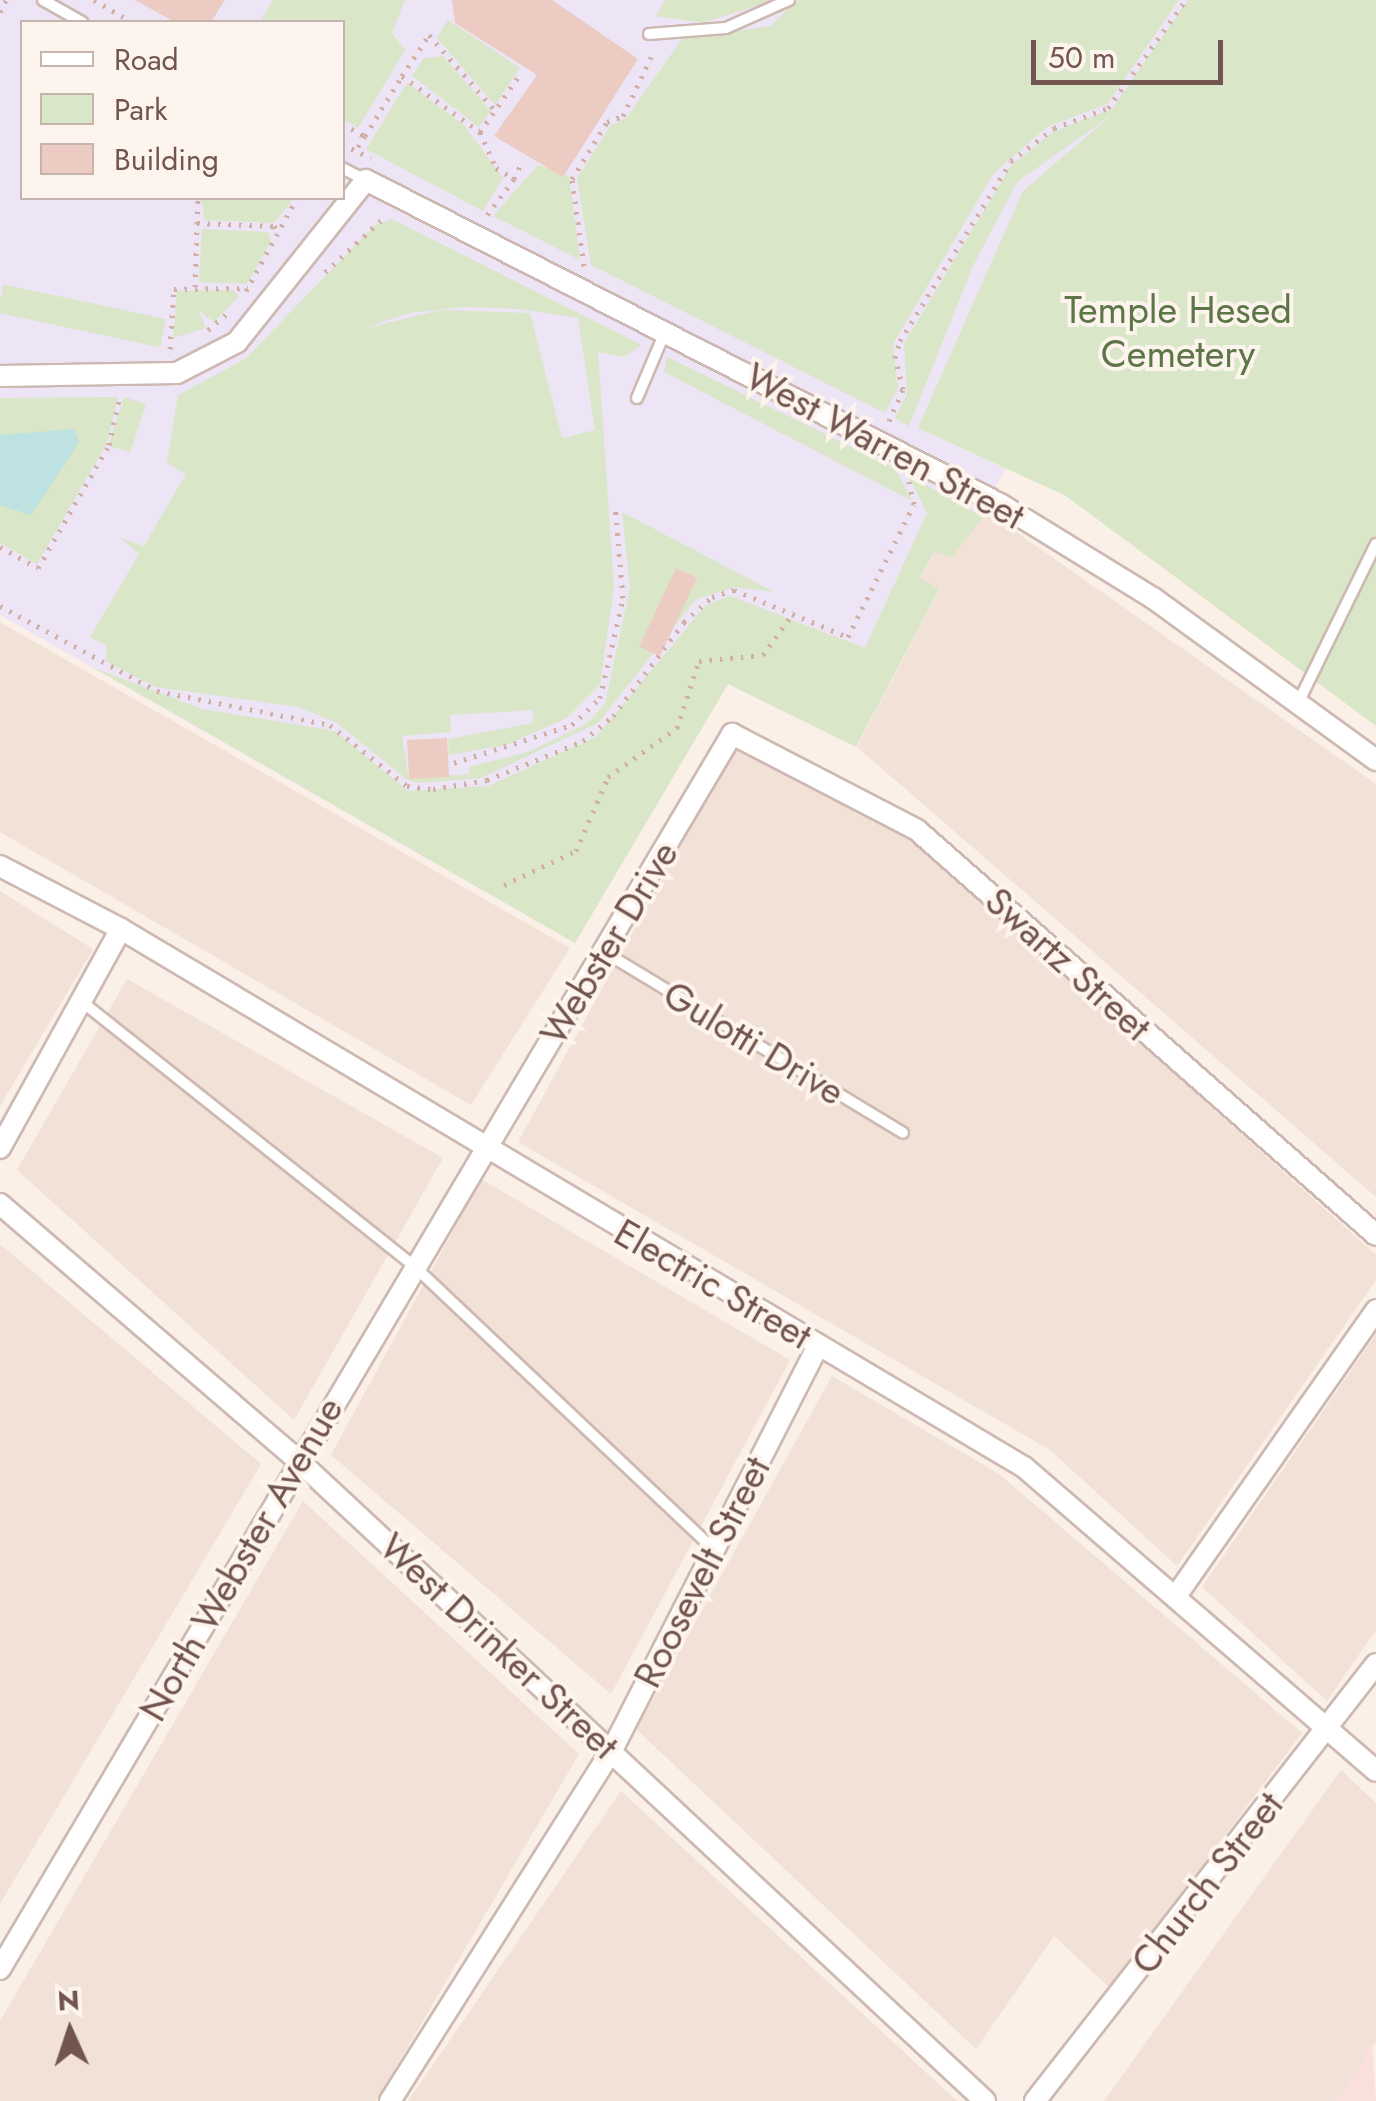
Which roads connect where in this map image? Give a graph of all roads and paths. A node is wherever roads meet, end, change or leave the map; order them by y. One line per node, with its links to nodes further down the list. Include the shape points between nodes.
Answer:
1 (6, 0): 6 (path)
2 (43, 0): 7 (lane)
3 (94, 0): 8 (path)
4 (789, 0): 9 (lane, via 784,9 726,28)
5 (1186, 0): 41 (path, via 1108,108 1054,128 1010,161 900,342 903,388)
6 (0, 12)
7 (78, 20)
8 (129, 20)
9 (649, 34): 27 (path, via 656,57 623,116 607,122 572,179)
10 (521, 73): 12 (path)
11 (402, 76): 12 (path, via 429,35); 14 (path); 15 (path)
12 (495, 110): 14 (path)
13 (345, 126): 15 (path)
14 (480, 132): 19 (path, via 496,168)
15 (365, 136): 16 (path)
16 (356, 150)
17 (523, 160): 19 (path)
18 (345, 170): 20 (lane)
19 (514, 179): 24 (path)
20 (366, 180): 31 (street, West Warren Street); 36 (street, via 237,342 177,373)
21 (198, 200): 25 (path)
22 (296, 200): 26 (path)
23 (399, 216): 28 (path, via 372,222)
24 (485, 218)
25 (197, 223): 26 (path, via 274,226); 29 (path)
26 (280, 234): 30 (path)
27 (584, 266)
28 (321, 276)
29 (195, 287): 30 (path); 34 (path, via 170,296)
30 (248, 288): 32 (path)
31 (666, 331): 40 (lane); 48 (street, West Warren Street, via 1000,504 1153,598)
32 (193, 340)
33 (184, 344): 34 (path)
34 (170, 349): 35 (path)
35 (159, 350)
36 (0, 376)
37 (105, 392): 38 (path)
38 (121, 392): 39 (path); 45 (path, via 109,445 38,568)
39 (134, 394)
40 (637, 398)
41 (890, 421)
42 (615, 504): 51 (path, via 624,598 600,698 572,725)
43 (912, 508): 47 (path, via 848,636)
44 (1376, 544): 48 (lane)
45 (0, 546)
46 (0, 606): 47 (path, via 157,691 330,725 407,786 432,789 488,780 583,740 613,716 684,622 712,597 734,590)
47 (794, 611): 53 (path, via 763,655 699,660 676,728 608,777 576,852)
48 (1298, 704): 50 (street, West Warren Street)
49 (732, 734): 55 (street, Webster Drive); 61 (street, Swartz Street, via 917,830)
50 (1376, 760)
51 (454, 763)
52 (0, 866): 54 (street, Electric Street)
53 (504, 885)
54 (120, 929): 56 (street); 59 (street, Electric Street)
55 (606, 953): 57 (lane, Gulotti Drive); 59 (street, Webster Drive)
56 (81, 1001): 58 (street); 62 (lane)
57 (903, 1133)
58 (0, 1148)
59 (482, 1148): 62 (street, North Webster Avenue); 64 (street, Electric Street)
60 (0, 1204): 65 (street, West Drinker Street)
61 (1376, 1235)
62 (412, 1265): 65 (street, North Webster Avenue); 66 (lane)
63 (1376, 1310): 67 (street)
64 (818, 1346): 66 (street, Roosevelt Street); 67 (street, Electric Street, via 1024,1466)
65 (299, 1461): 70 (street, West Drinker Street); 72 (street, North Webster Avenue)
66 (714, 1550): 70 (street, Roosevelt Street)
67 (1176, 1596): 69 (street, Electric Street)
68 (1376, 1664): 69 (street, Church Street)
69 (1330, 1727): 71 (street, Electric Street); 75 (street, Church Street)
70 (612, 1750): 73 (street, Roosevelt Street); 74 (street, West Drinker Street)
71 (1376, 1772)
72 (0, 1969)
73 (390, 2101)
74 (985, 2101)
75 (1035, 2101)

